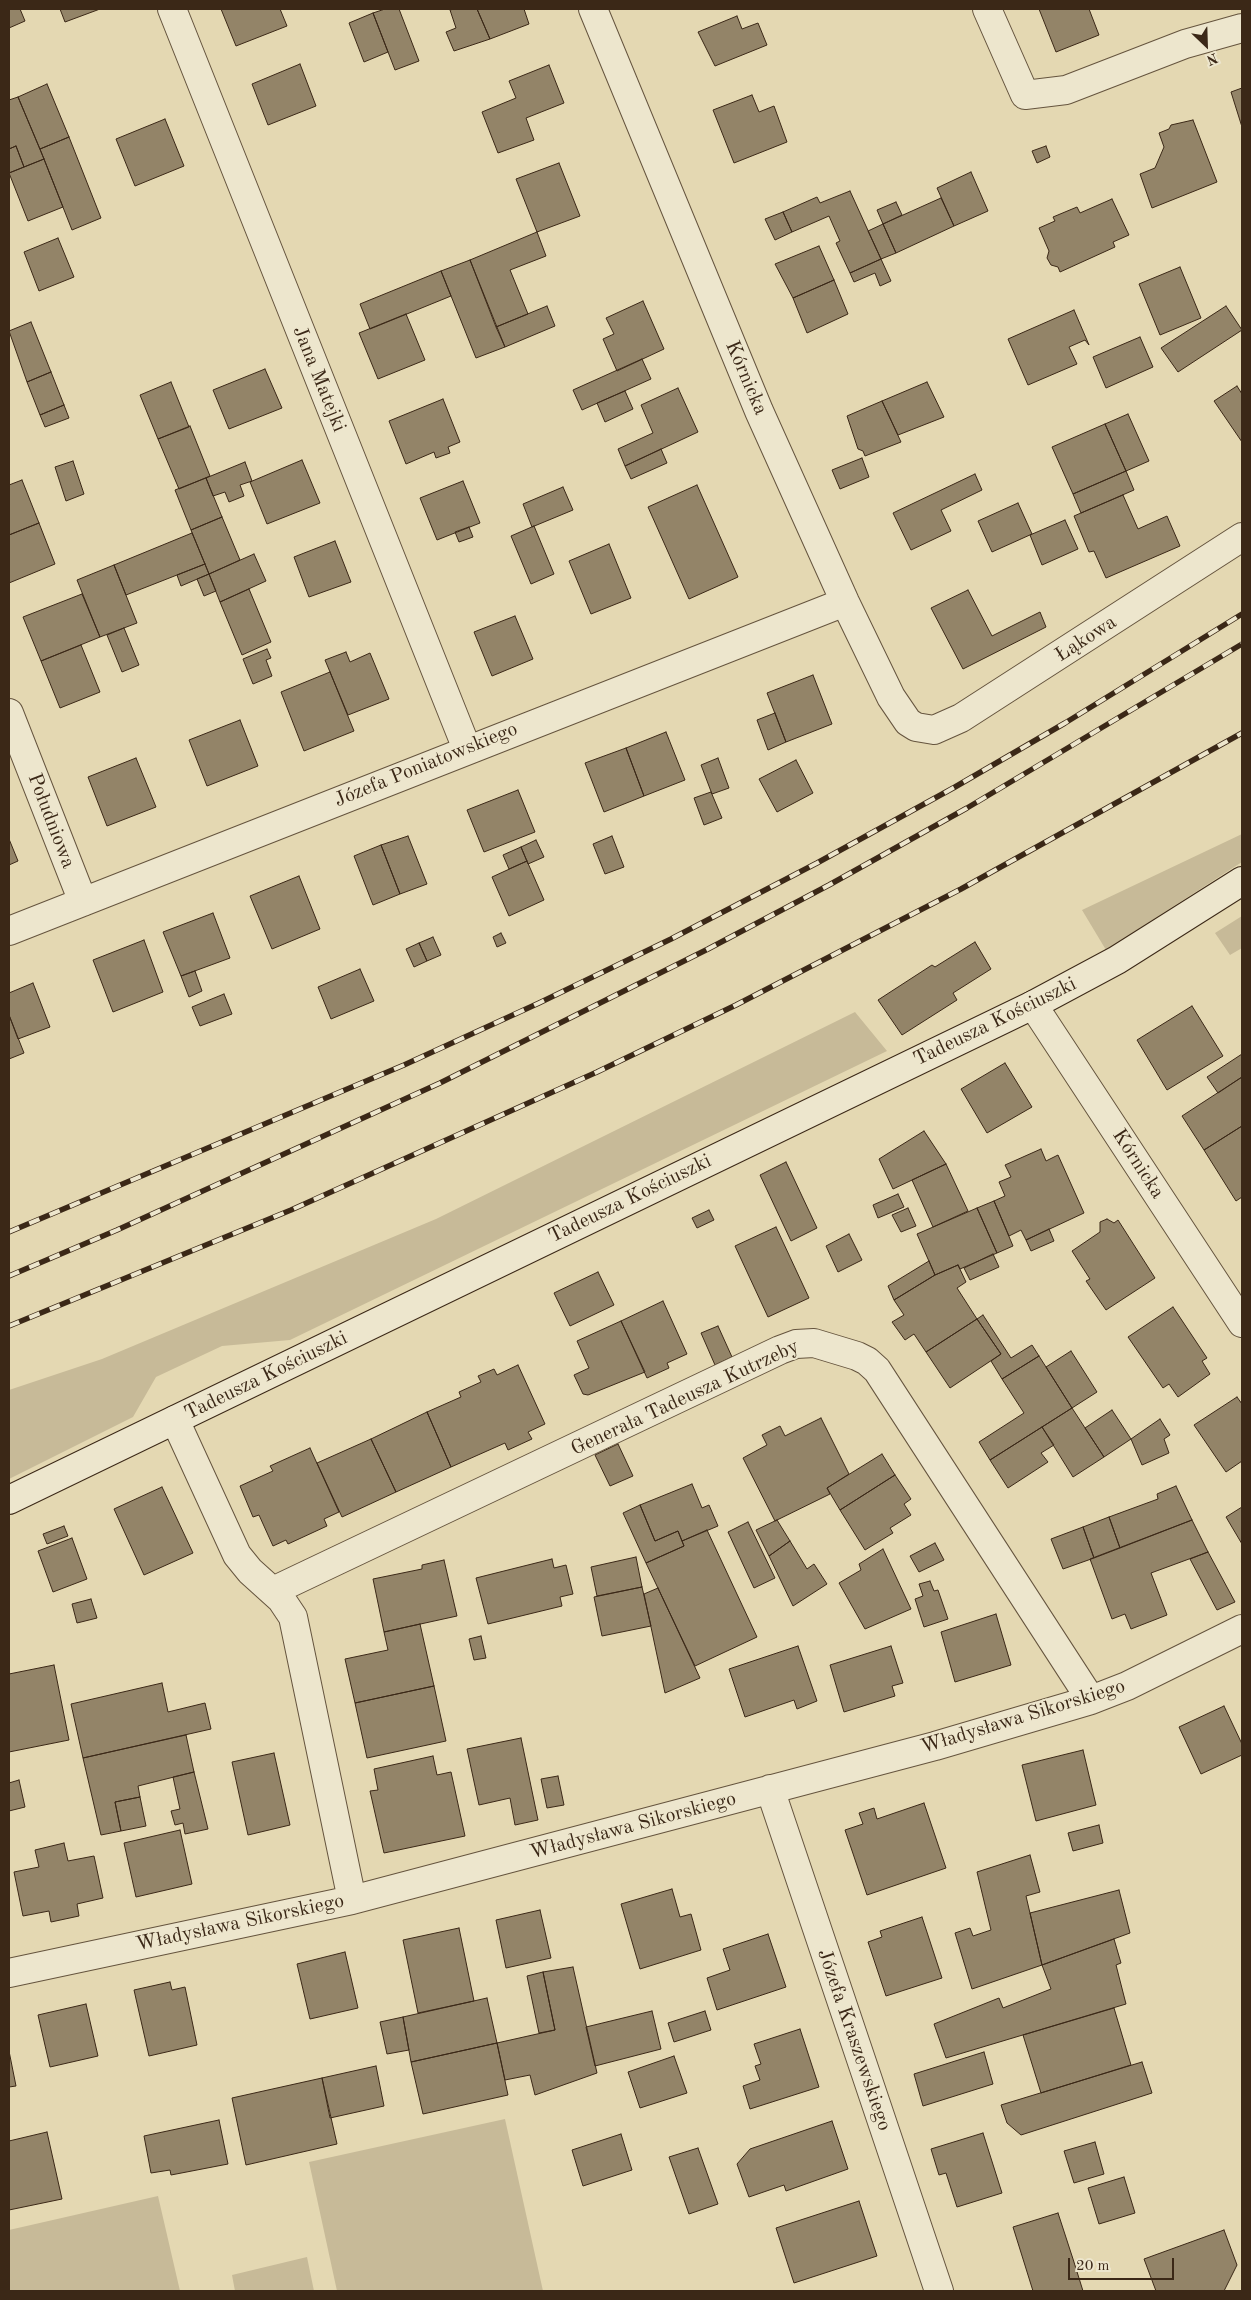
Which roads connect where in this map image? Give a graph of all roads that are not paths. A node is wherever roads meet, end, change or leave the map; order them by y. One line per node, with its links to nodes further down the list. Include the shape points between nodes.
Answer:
1 (172, 9): 9 (street, Jana Matejki)
2 (593, 9): 6 (street, Kórnicka, via 759,411)
3 (986, 9): 4 (street, via 1025,96 1066,90 1185,44)
4 (1242, 28)
5 (1242, 537): 8 (street, Łąkowa, via 961,718 939,728)
6 (845, 602): 8 (street, Kórnicka, via 900,713 916,727); 9 (street, Józefa Poniatowskiego)
7 (9, 713): 11 (street, Południowa)
8 (925, 730)
9 (466, 749): 11 (street, Józefa Poniatowskiego)
10 (1242, 881): 13 (street, Tadeusza Kościuszki, via 1117,960)
11 (83, 902): 12 (street, Józefa Poniatowskiego)
12 (9, 931)
13 (1033, 1005): 14 (street, Kórnicka); 15 (street, Tadeusza Kościuszki)
14 (1242, 1323)
15 (175, 1420): 16 (street, Tadeusza Kościuszki); 17 (street, via 237,1555)
16 (9, 1500)
17 (274, 1591): 19 (street, Generała Tadeusza Kutrzeby, via 780,1350 796,1344 814,1343 857,1356 877,1370); 21 (street, via 290,1611 296,1630)
18 (1242, 1629): 19 (street, Władysława Sikorskiego, via 1127,1686)
19 (1091, 1700): 20 (street, Władysława Sikorskiego, via 935,1746)
20 (770, 1789): 21 (street, Władysława Sikorskiego); 23 (street, Józefa Kraszewskiego)
21 (352, 1900): 22 (street, Władysława Sikorskiego)
22 (9, 1973)
23 (939, 2291)

